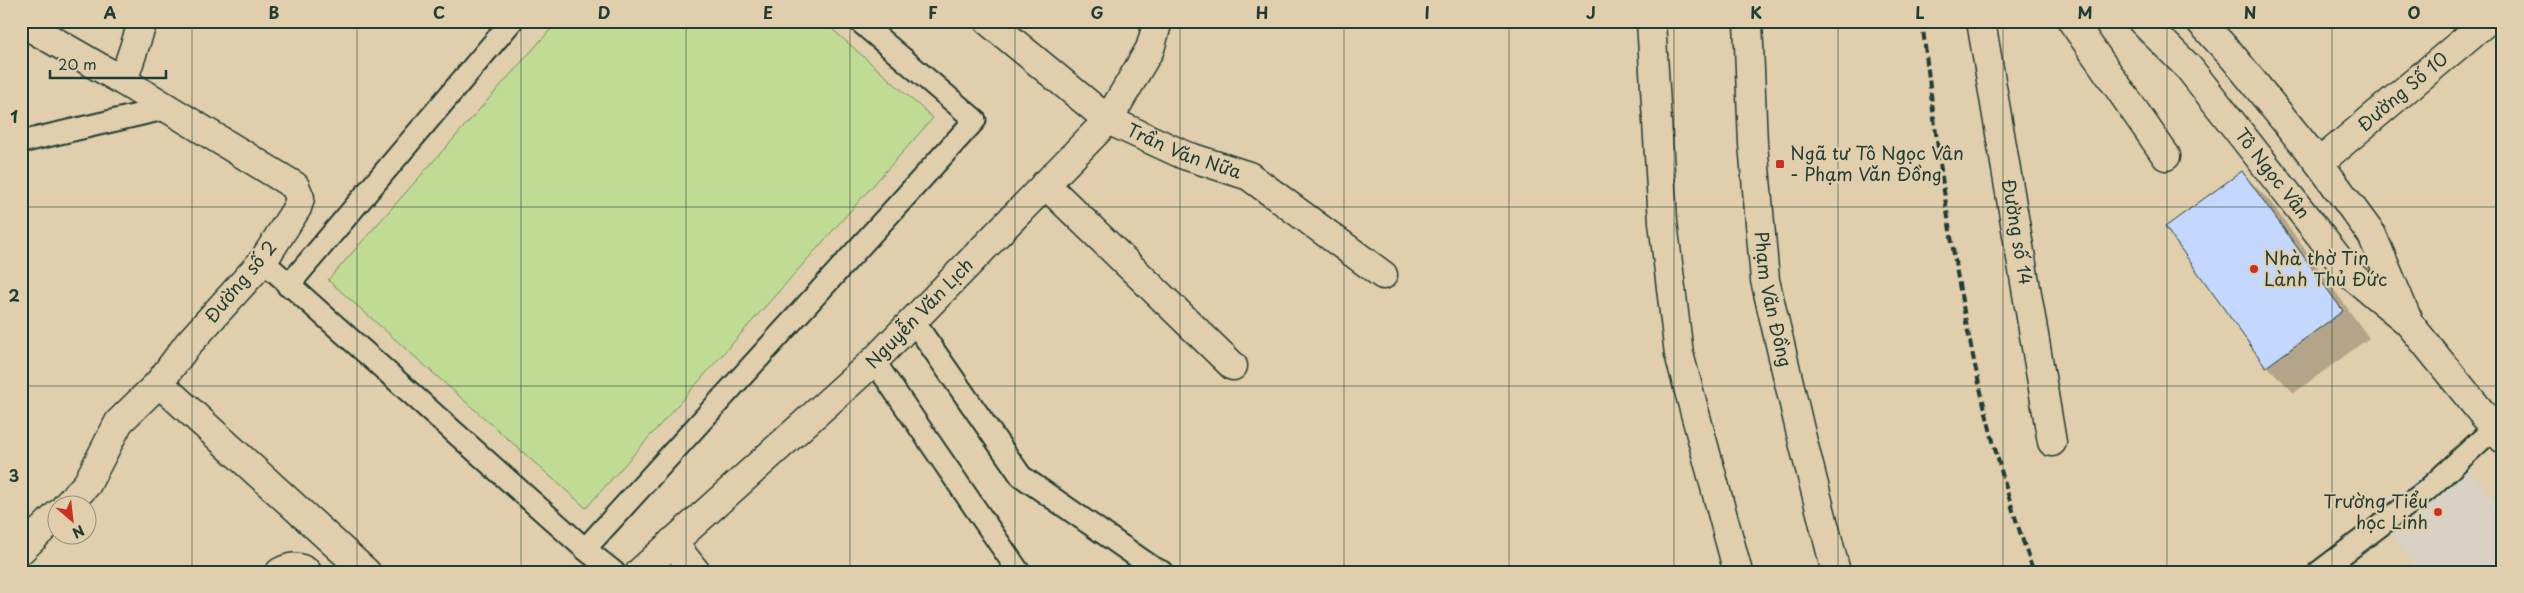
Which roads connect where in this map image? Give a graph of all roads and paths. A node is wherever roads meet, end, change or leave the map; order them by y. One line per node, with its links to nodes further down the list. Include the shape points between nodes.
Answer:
1 (143, 21): 14 (main road)
2 (512, 21): 23 (lane)
3 (859, 21): 34 (lane, via 975,120)
4 (988, 21): 16 (main road, Trần Văn Nữa)
5 (1158, 21): 16 (main road, Nguyễn Văn Lịch, via 1150,49)
6 (1651, 21): 44 (main road, via 1663,222 1679,354)
7 (1748, 21): 45 (main road, Phạm Văn Đồng, via 1753,144 1765,280)
8 (1981, 21): 30 (main road, Đường số 14)
9 (2072, 21): 18 (main road)
10 (2142, 21): 25 (main road, Tô Ngọc Vân, via 2189,68 2352,276)
11 (2200, 21): 19 (main road, Tô Ngọc Vân)
12 (2487, 21): 19 (main road, Đường Số 10)
13 (21, 22): 14 (main road, Đường số 2)
14 (123, 81): 15 (main road, Đường số 2)
15 (168, 108): 17 (lane); 21 (main road, Đường số 2, via 295,186 300,198 297,208)
16 (1108, 120): 20 (main road, Nguyễn Văn Lịch); 22 (main road, Trần Văn Nữa, via 1184,155 1249,176)
17 (21, 142)
18 (2166, 156)
19 (2319, 164): 25 (main road, Tô Ngọc Vân, via 2372,235)
20 (1045, 184): 24 (main road, Nguyễn Văn Lịch); 27 (main road)
21 (263, 261): 23 (lane); 28 (main road, Đường số 2, via 188,344)
22 (1383, 274)
23 (288, 286): 34 (lane)
24 (912, 319): 26 (main road, Nguyễn Văn Lịch); 43 (lane, via 1022,476)
25 (2408, 322): 29 (main road, Tô Ngọc Vân)
26 (874, 361): 33 (main road, Nguyễn Văn Lịch); 42 (lane)
27 (1233, 366)
28 (159, 383): 31 (main road, Đường số 2, via 119,422 87,484); 38 (main road)
29 (2498, 434): 46 (lane)
30 (2052, 442)
31 (76, 496)
32 (48, 524): 35 (main road)
33 (672, 542): 40 (main road, Nguyễn Văn Lịch); 41 (main road)
34 (585, 549): 39 (lane)
35 (21, 550)
36 (280, 572): 37 (main road, via 290,567)
37 (306, 572)
38 (366, 572)
39 (614, 572)
40 (640, 572)
41 (696, 572)
42 (1019, 572)
43 (1162, 572)
44 (1738, 572)
45 (1836, 572)
46 (2319, 572)

